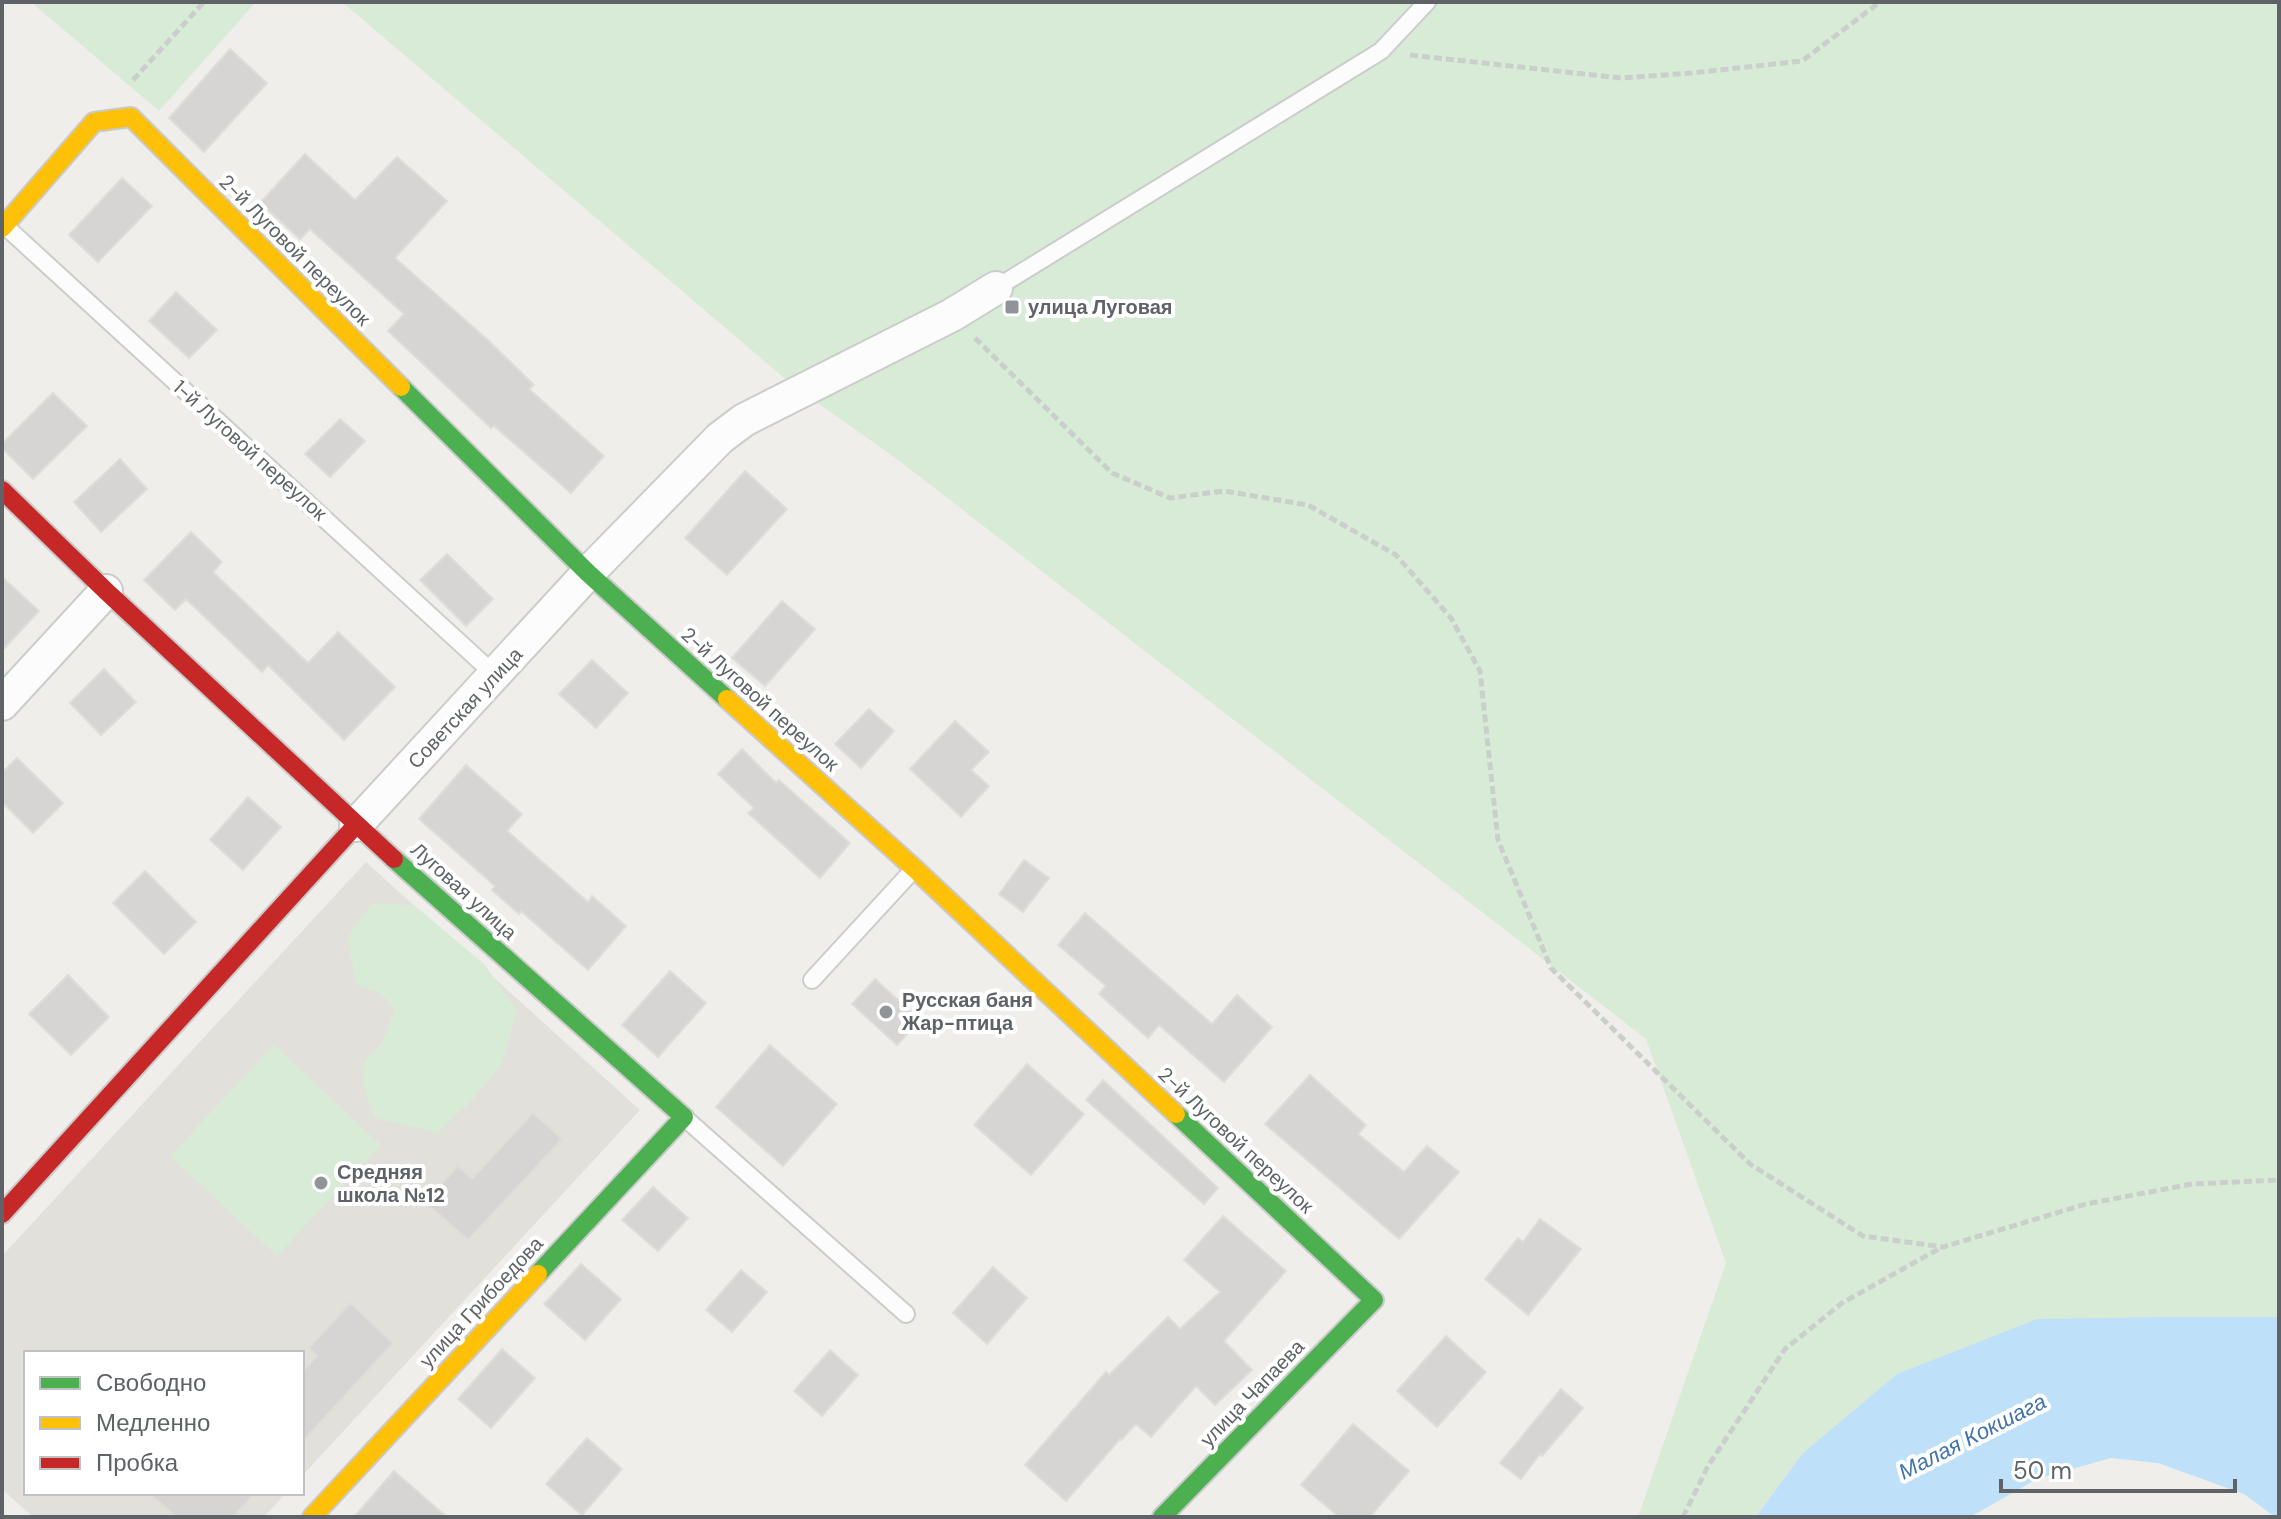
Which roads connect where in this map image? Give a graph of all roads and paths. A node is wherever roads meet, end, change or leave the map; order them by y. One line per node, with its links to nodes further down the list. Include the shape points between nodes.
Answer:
1 (204, 2): 5 (path)
2 (1427, 2): 4 (lane)
3 (1880, 2): 4 (path, via 1802,61 1692,73 1621,78)
4 (1381, 51): 7 (lane)
5 (94, 122): 6 (street); 10 (street, 2-й Луговой переулок, via 131,117)
6 (3, 226): 12 (lane, 1-й Луговой переулок)
7 (996, 288): 8 (street, Советская улица)
8 (952, 315): 10 (street, Советская улица, via 744,420); 20 (path, via 1112,473 1170,498 1224,491 1308,505 1396,555 1451,618 1480,671 1498,840 1551,968 1750,1164 1863,1236)
9 (2, 490): 11 (street, Луговая улица)
10 (588, 573): 12 (street, Советская улица); 15 (street, 2-й Луговой переулок)
11 (106, 591): 13 (street); 14 (street, Луговая улица)
12 (495, 675): 14 (street, Советская улица)
13 (2, 704)
14 (356, 825): 17 (street, Луговая улица); 19 (street, Советская улица)
15 (915, 869): 16 (lane); 21 (street, 2-й Луговой переулок)
16 (812, 980)
17 (684, 1117): 22 (lane, Луговая улица); 23 (street, улица Грибоедова)
18 (2279, 1180): 20 (path, via 2192,1184 2086,1204)
19 (2, 1214)
20 (1943, 1247): 25 (path, via 1842,1303 1785,1349 1708,1466)
21 (1374, 1300): 24 (street, улица Чапаева)
22 (906, 1314)
23 (312, 1517)
24 (1162, 1517)
25 (1683, 1517)

